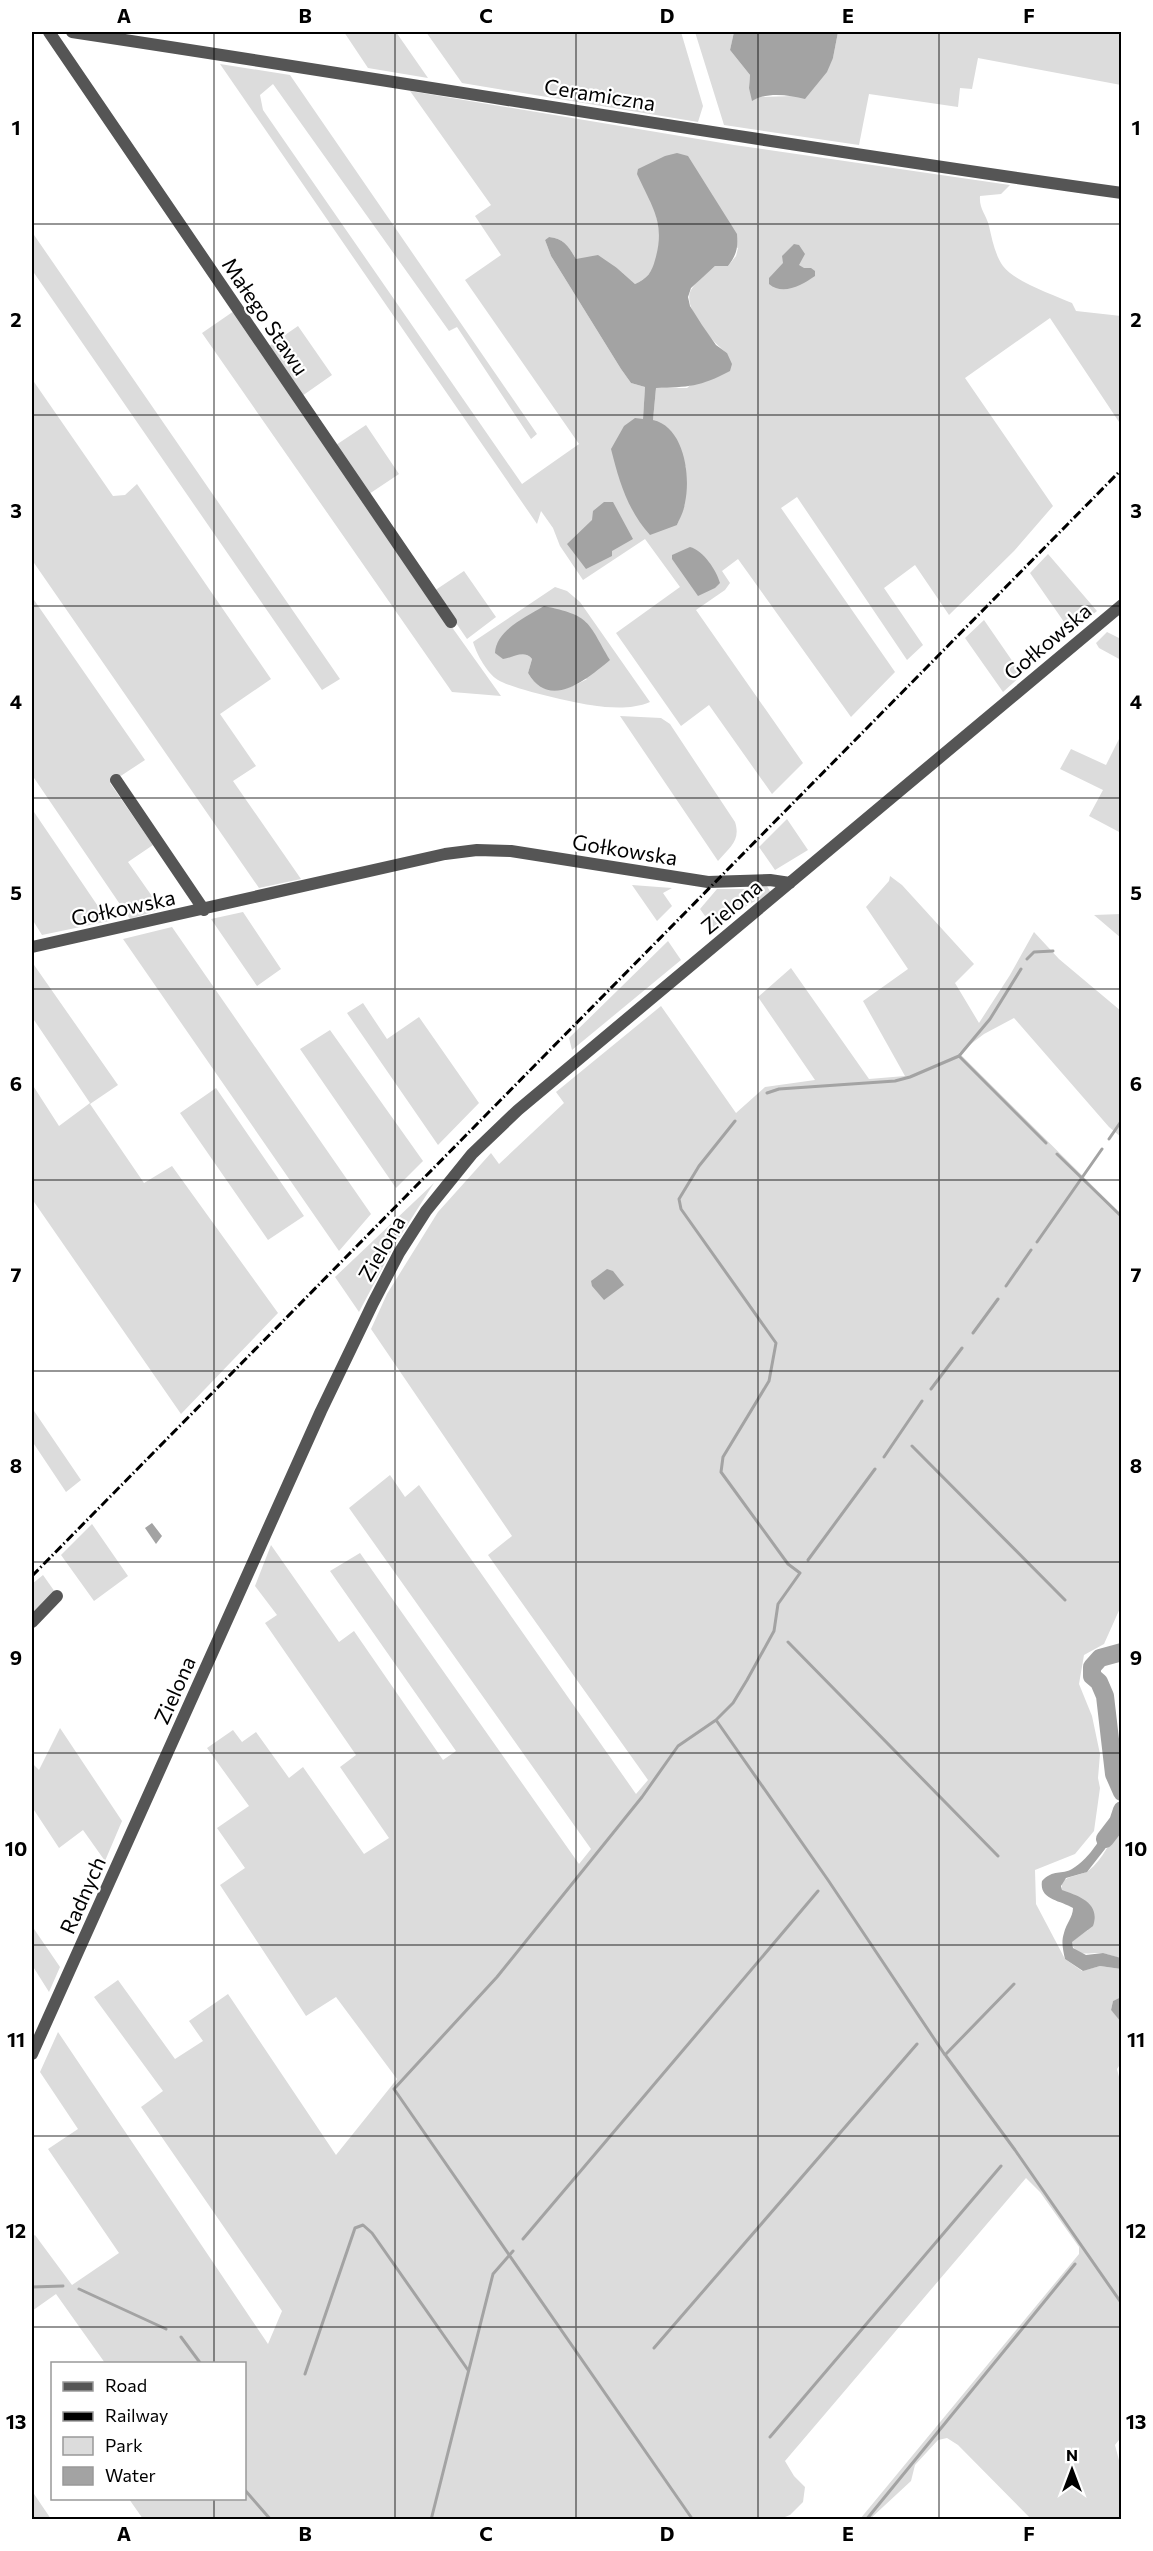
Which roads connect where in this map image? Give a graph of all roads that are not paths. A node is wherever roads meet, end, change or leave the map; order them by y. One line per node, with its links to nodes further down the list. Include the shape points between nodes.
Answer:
1 (49, 32): 5 (street, Małego Stawu)
2 (72, 32): 3 (street, Ceramiczna)
3 (1122, 193)
4 (1122, 605): 7 (street, Gołkowska)
5 (451, 622)
6 (116, 780): 8 (street)
7 (790, 883): 8 (street, Gołkowska, via 708,882 511,850 477,850); 12 (street, Zielona, via 518,1110 472,1154 426,1211 399,1253 321,1411)
8 (204, 910): 9 (street, Gołkowska)
9 (32, 947)
10 (57, 1596): 11 (street)
11 (32, 1622)
12 (168, 1753): 13 (street, Radnych)
13 (32, 2054)

